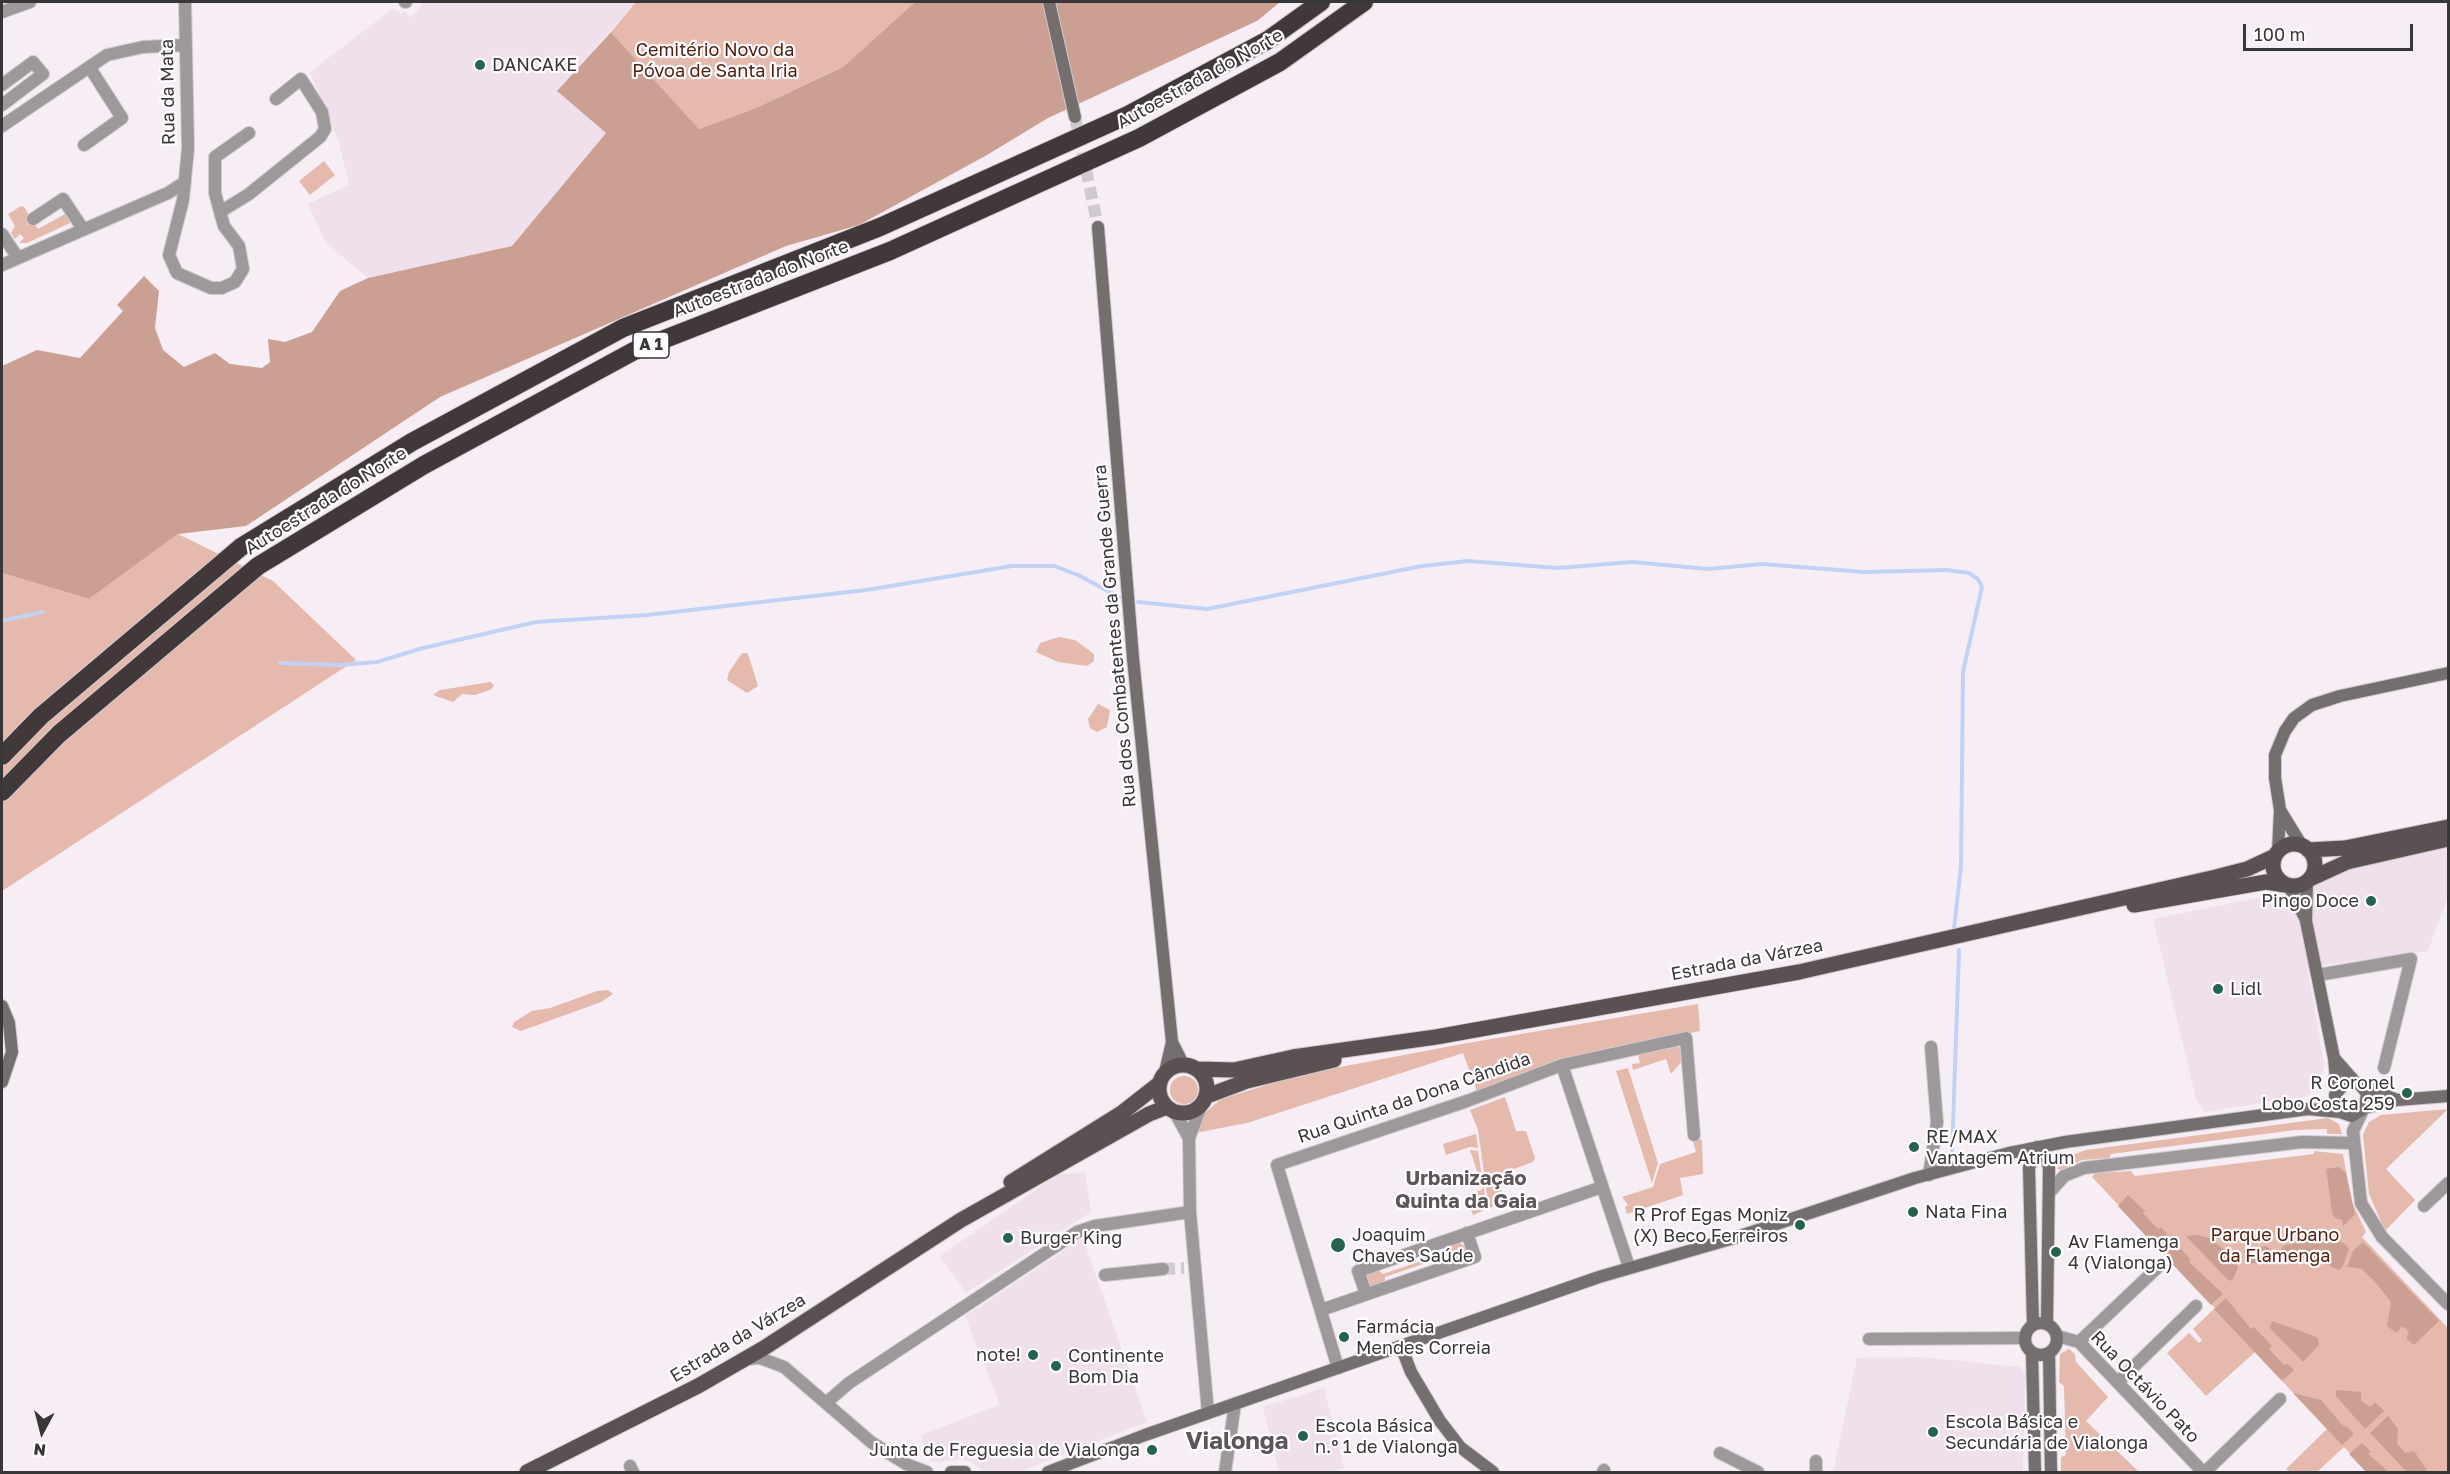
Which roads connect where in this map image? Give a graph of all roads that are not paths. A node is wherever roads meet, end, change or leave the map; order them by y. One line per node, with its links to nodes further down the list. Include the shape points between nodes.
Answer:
1 (30, 2): 6 (street)
2 (185, 2): 7 (street, Rua da Mata)
3 (1049, 2): 12 (street)
4 (1321, 2): 25 (highway, Autoestrada do Norte / A 1, via 1268,40 1128,115 880,227 623,328 412,442 241,547 41,716)
5 (1364, 2): 26 (highway, Autoestrada do Norte / A 1, via 1280,62 1139,138 890,251 634,351 424,465 258,566 59,734)
6 (2, 12)
7 (185, 45): 8 (street, via 118,51); 16 (street, Rua da Mata, via 189,125)
8 (90, 68): 13 (street); 15 (street, via 122,118)
9 (2, 85): 11 (street, via 33,62 43,74)
10 (276, 99): 17 (street, via 301,79 322,112 325,129 267,180)
11 (2, 105)
12 (1075, 117)
13 (4, 120)
14 (249, 133): 17 (street, Rua da Mata, via 215,157 214,193)
15 (84, 145)
16 (185, 182): 17 (street, Rua da Mata, via 170,255 177,273 211,288 235,282 243,269 239,246 224,226); 20 (street)
17 (220, 212)
18 (33, 219): 20 (street, via 63,200)
19 (1098, 227): 39 (street, Rua dos Combatentes da Grande Guerra, via 1133,658)
20 (83, 229): 22 (street)
21 (2, 234): 22 (street)
22 (18, 258): 23 (street)
23 (2, 265)
24 (2448, 673): 27 (street, via 2340,696 2312,705 2294,718 2275,755)
25 (2, 756)
26 (2, 792)
27 (2280, 810): 30 (street); 31 (street)
28 (2448, 827): 30 (main road, Estrada da Várzea, via 2345,848)
29 (2448, 839): 32 (main road, Estrada da Várzea, via 2347,862)
30 (2305, 848): 31 (main road, Estrada da Várzea, via 2289,845); 32 (main road, via 2315,867)
31 (2276, 854): 33 (main road, via 2275,875); 34 (main road, Estrada da Várzea, via 2247,869)
32 (2308, 880): 33 (main road, Estrada da Várzea, via 2299,886); 35 (street)
33 (2287, 885): 34 (main road, Estrada da Várzea, via 2266,882 2163,902); 35 (street)
34 (2062, 914): 38 (main road, Estrada da Várzea, via 1799,972)
35 (2306, 921): 36 (street)
36 (2318, 975): 41 (street); 44 (street, via 2411,959)
37 (2, 1006): 46 (street, via 9,1023 12,1052)
38 (1436, 1037): 43 (main road, Estrada da Várzea, via 1293,1057 1234,1070); 50 (main road, Estrada da Várzea, via 1295,1069)
39 (1172, 1042): 43 (street, Rua dos Combatentes da Grande Guerra); 45 (street, Rua dos Combatentes da Grande Guerra)
40 (1931, 1047): 64 (street, via 1937,1122)
41 (2334, 1058): 47 (street); 48 (street)
42 (1562, 1065): 56 (street, Rua Quinta da Dona Cândida, via 1686,1038); 66 (street); 79 (street, Rua Quinta da Dona Cândida, via 1277,1165)
43 (1190, 1067): 45 (main road, Estrada da Várzea); 50 (main road, via 1206,1081)
44 (2384, 1068)
45 (1162, 1078): 52 (main road, via 1160,1094); 70 (main road, Estrada da Várzea, via 1123,1112 1013,1180)
46 (2, 1082)
47 (2358, 1084): 48 (street, via 2345,1083); 51 (street); 54 (street, via 2368,1098)
48 (2336, 1092): 53 (street); 55 (street, via 2336,1105)
49 (2448, 1096): 51 (street)
50 (1204, 1100): 52 (main road, Estrada da Várzea, via 1189,1112); 58 (street)
51 (2397, 1100): 54 (street)
52 (1171, 1109): 58 (street); 70 (main road, Estrada da Várzea, via 1149,1114)
53 (2308, 1109): 55 (street); 59 (street)
54 (2364, 1110): 55 (street, via 2352,1116); 57 (street)
55 (2341, 1113): 57 (street)
56 (1694, 1135)
57 (2353, 1137): 67 (street, via 2084,1168 2064,1176); 77 (street, via 2361,1203 2369,1220)
58 (1188, 1138): 69 (street)
59 (2065, 1142): 60 (street); 63 (street)
60 (2037, 1147): 61 (street); 62 (street); 63 (street)
61 (2008, 1153): 62 (street, via 2019,1157); 64 (street)
62 (2029, 1168): 81 (street)
63 (2049, 1168): 67 (street)
64 (1929, 1175): 72 (street, via 1734,1238)
65 (2448, 1183): 68 (street)
66 (1602, 1187): 71 (street); 72 (street)
67 (2049, 1193): 80 (street)
68 (2424, 1206)
69 (1190, 1212): 95 (street, via 1077,1232 849,1383); 97 (street, via 1189,1267)
70 (961, 1220): 82 (main road, Estrada da Várzea)
71 (1467, 1233): 76 (street, via 1358,1271); 76 (street, via 1475,1257)
72 (1629, 1267): 87 (street)
73 (2157, 1268): 86 (street)
74 (1162, 1269): 75 (street)
75 (1105, 1275)
76 (1366, 1294): 79 (street)
77 (2448, 1304)
78 (2196, 1306): 93 (street)
79 (1321, 1310): 92 (street)
80 (2047, 1324): 81 (street); 83 (street)
81 (2033, 1325): 84 (street)
82 (783, 1335): 90 (main road, Estrada da Várzea); 91 (street, via 778,1354)
83 (2057, 1336): 86 (street, Rua Octávio Pato); 89 (street, via 2056,1346)
84 (2024, 1338): 85 (street); 88 (street)
85 (1869, 1340)
86 (2079, 1342): 93 (street, Rua Octávio Pato)
87 (1401, 1346): 92 (street); 105 (street, via 1411,1372 1440,1421 1460,1447)
88 (2032, 1353): 89 (street); 107 (street)
89 (2049, 1353): 108 (street)
90 (740, 1361): 91 (street, via 760,1358); 99 (main road, Estrada da Várzea, via 608,1434)
91 (784, 1367): 95 (street)
92 (1338, 1368): 96 (street)
93 (2118, 1382): 109 (street, Rua Octávio Pato)
94 (2280, 1399): 109 (street)
95 (826, 1403): 100 (street, via 884,1451)
96 (1235, 1404): 97 (street); 104 (street)
97 (1208, 1413): 103 (street)
98 (1720, 1453): 106 (street)
99 (527, 1473)
100 (927, 1473)
101 (951, 1473): 102 (street)
102 (965, 1473)
103 (1048, 1473)
104 (1225, 1473)
105 (1493, 1473)
106 (1758, 1473)
107 (2035, 1473)
108 (2051, 1473)
109 (2204, 1473)

